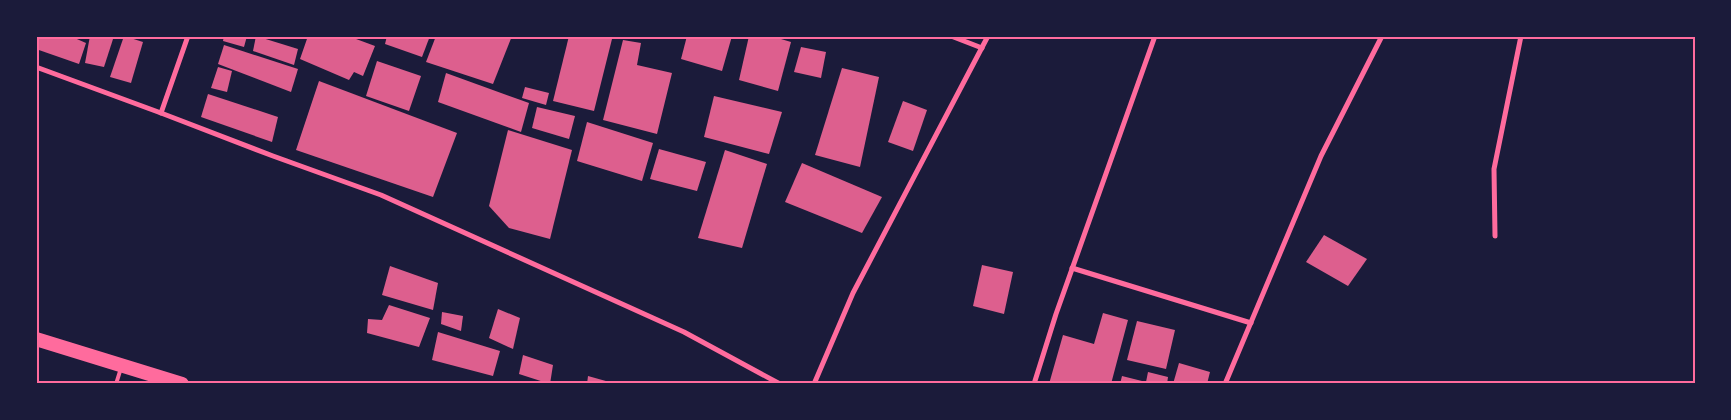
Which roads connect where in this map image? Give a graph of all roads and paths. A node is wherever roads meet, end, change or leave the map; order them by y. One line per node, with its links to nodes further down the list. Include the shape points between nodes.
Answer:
1 (188, 36): 9 (street)
2 (951, 36): 7 (street)
3 (988, 36): 7 (street)
4 (1155, 36): 11 (street)
5 (1382, 36): 12 (street, via 1321,156)
6 (1521, 36): 10 (street, via 1494,169)
7 (982, 48): 18 (street, via 853,293)
8 (36, 67): 9 (street)
9 (161, 113): 17 (street, via 381,195 684,332)
10 (1495, 236)
11 (1072, 268): 12 (street); 19 (street)
12 (1251, 323): 20 (street)
13 (36, 339): 14 (highway)
14 (122, 365): 15 (lane); 16 (highway)
15 (116, 384)
16 (182, 384)
17 (780, 384)
18 (814, 384)
19 (1034, 384)
20 (1225, 384)

